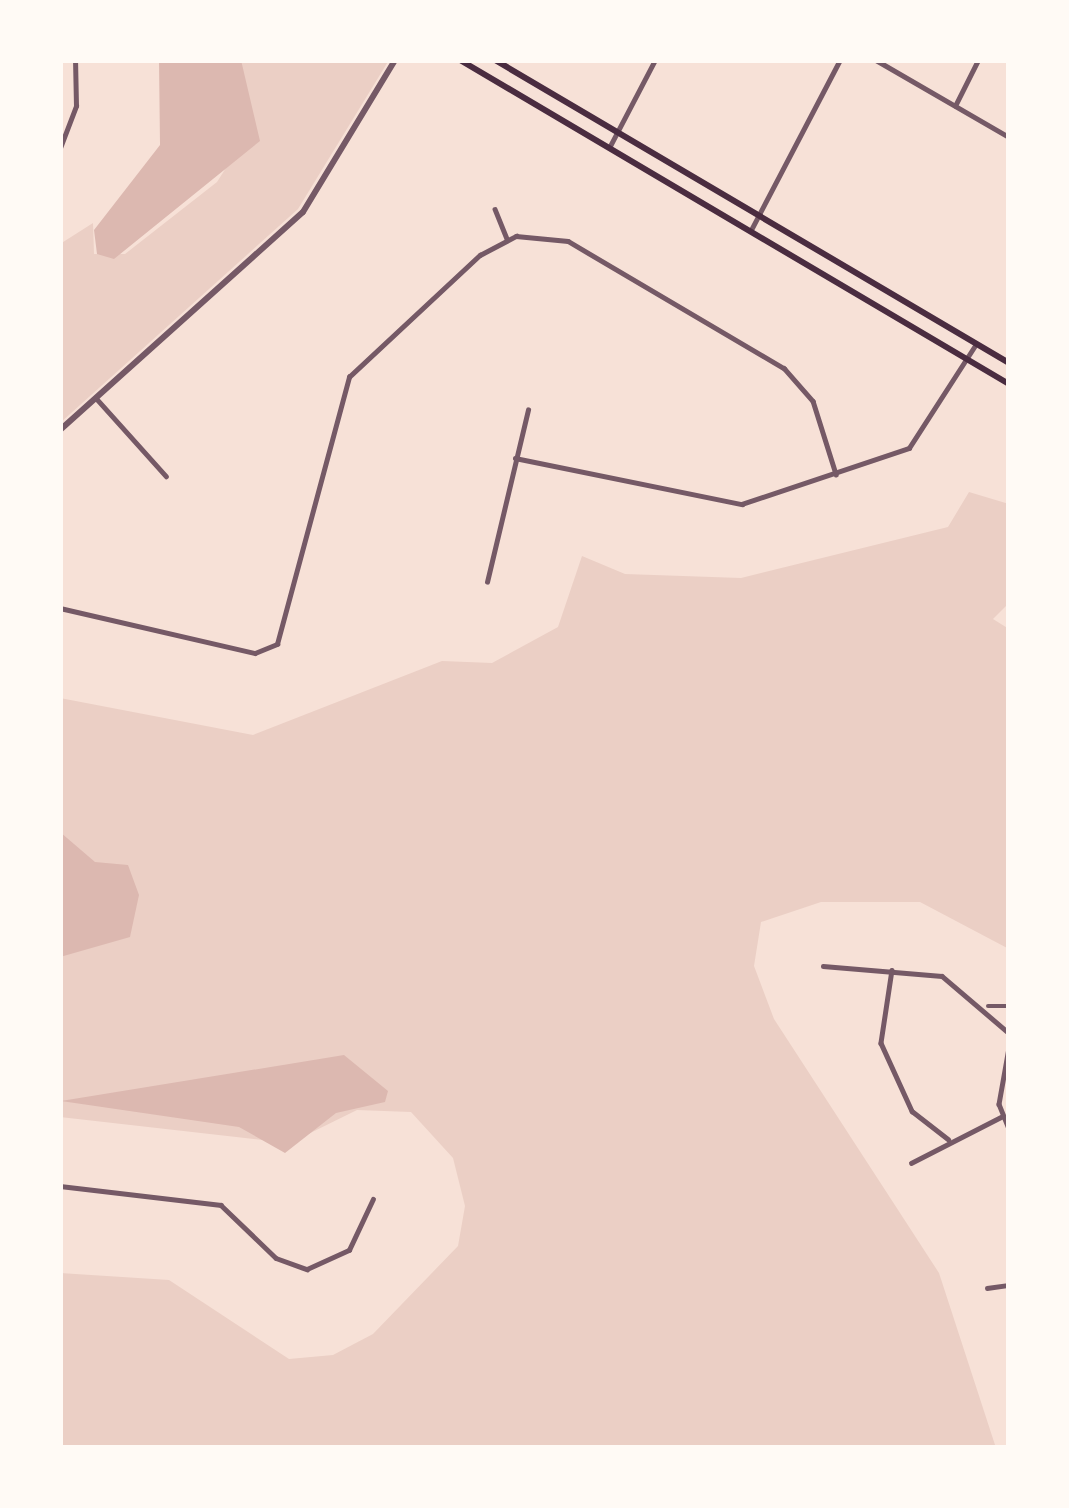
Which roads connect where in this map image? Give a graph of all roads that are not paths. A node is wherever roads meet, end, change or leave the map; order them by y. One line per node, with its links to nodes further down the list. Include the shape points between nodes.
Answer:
1 (75, 60): 12 (street, via 76,106)
2 (395, 60): 22 (street, via 303,212)
3 (460, 60): 13 (main road)
4 (495, 60): 10 (main road)
5 (655, 60): 10 (street)
6 (840, 60): 15 (street)
7 (876, 60): 9 (street)
8 (978, 60): 9 (street)
9 (956, 106): 11 (street)
10 (617, 132): 13 (street); 15 (main road)
11 (1009, 137)
12 (60, 148)
13 (609, 148): 16 (main road)
14 (495, 208): 17 (street)
15 (759, 215): 16 (street); 18 (main road)
16 (750, 231): 19 (main road)
17 (506, 238): 26 (street, via 568,241 784,368 813,401); 29 (street, via 349,377 277,644 255,653)
18 (976, 344): 19 (street); 20 (main road)
19 (968, 359): 21 (main road); 26 (street, via 915,442)
20 (1009, 363)
21 (1009, 384)
22 (96, 398): 24 (street); 27 (street)
23 (528, 410): 25 (street)
24 (60, 430)
25 (515, 458): 26 (street, via 722,506); 28 (street)
26 (836, 474)
27 (166, 476)
28 (487, 581)
29 (60, 608)
30 (823, 966): 31 (street)
31 (892, 970): 33 (street, via 960,984); 38 (street, via 881,1043 912,1111)
32 (1009, 1006): 33 (street)
33 (987, 1007): 34 (street)
34 (1009, 1033)
35 (1009, 1048): 36 (street)
36 (1000, 1117): 37 (street); 38 (street)
37 (1009, 1129)
38 (948, 1138): 39 (street)
39 (911, 1163)
40 (60, 1186): 41 (street, via 228,1207 276,1258 308,1269 350,1250)
41 (373, 1199)
42 (1009, 1285): 43 (street)
43 (987, 1288)

